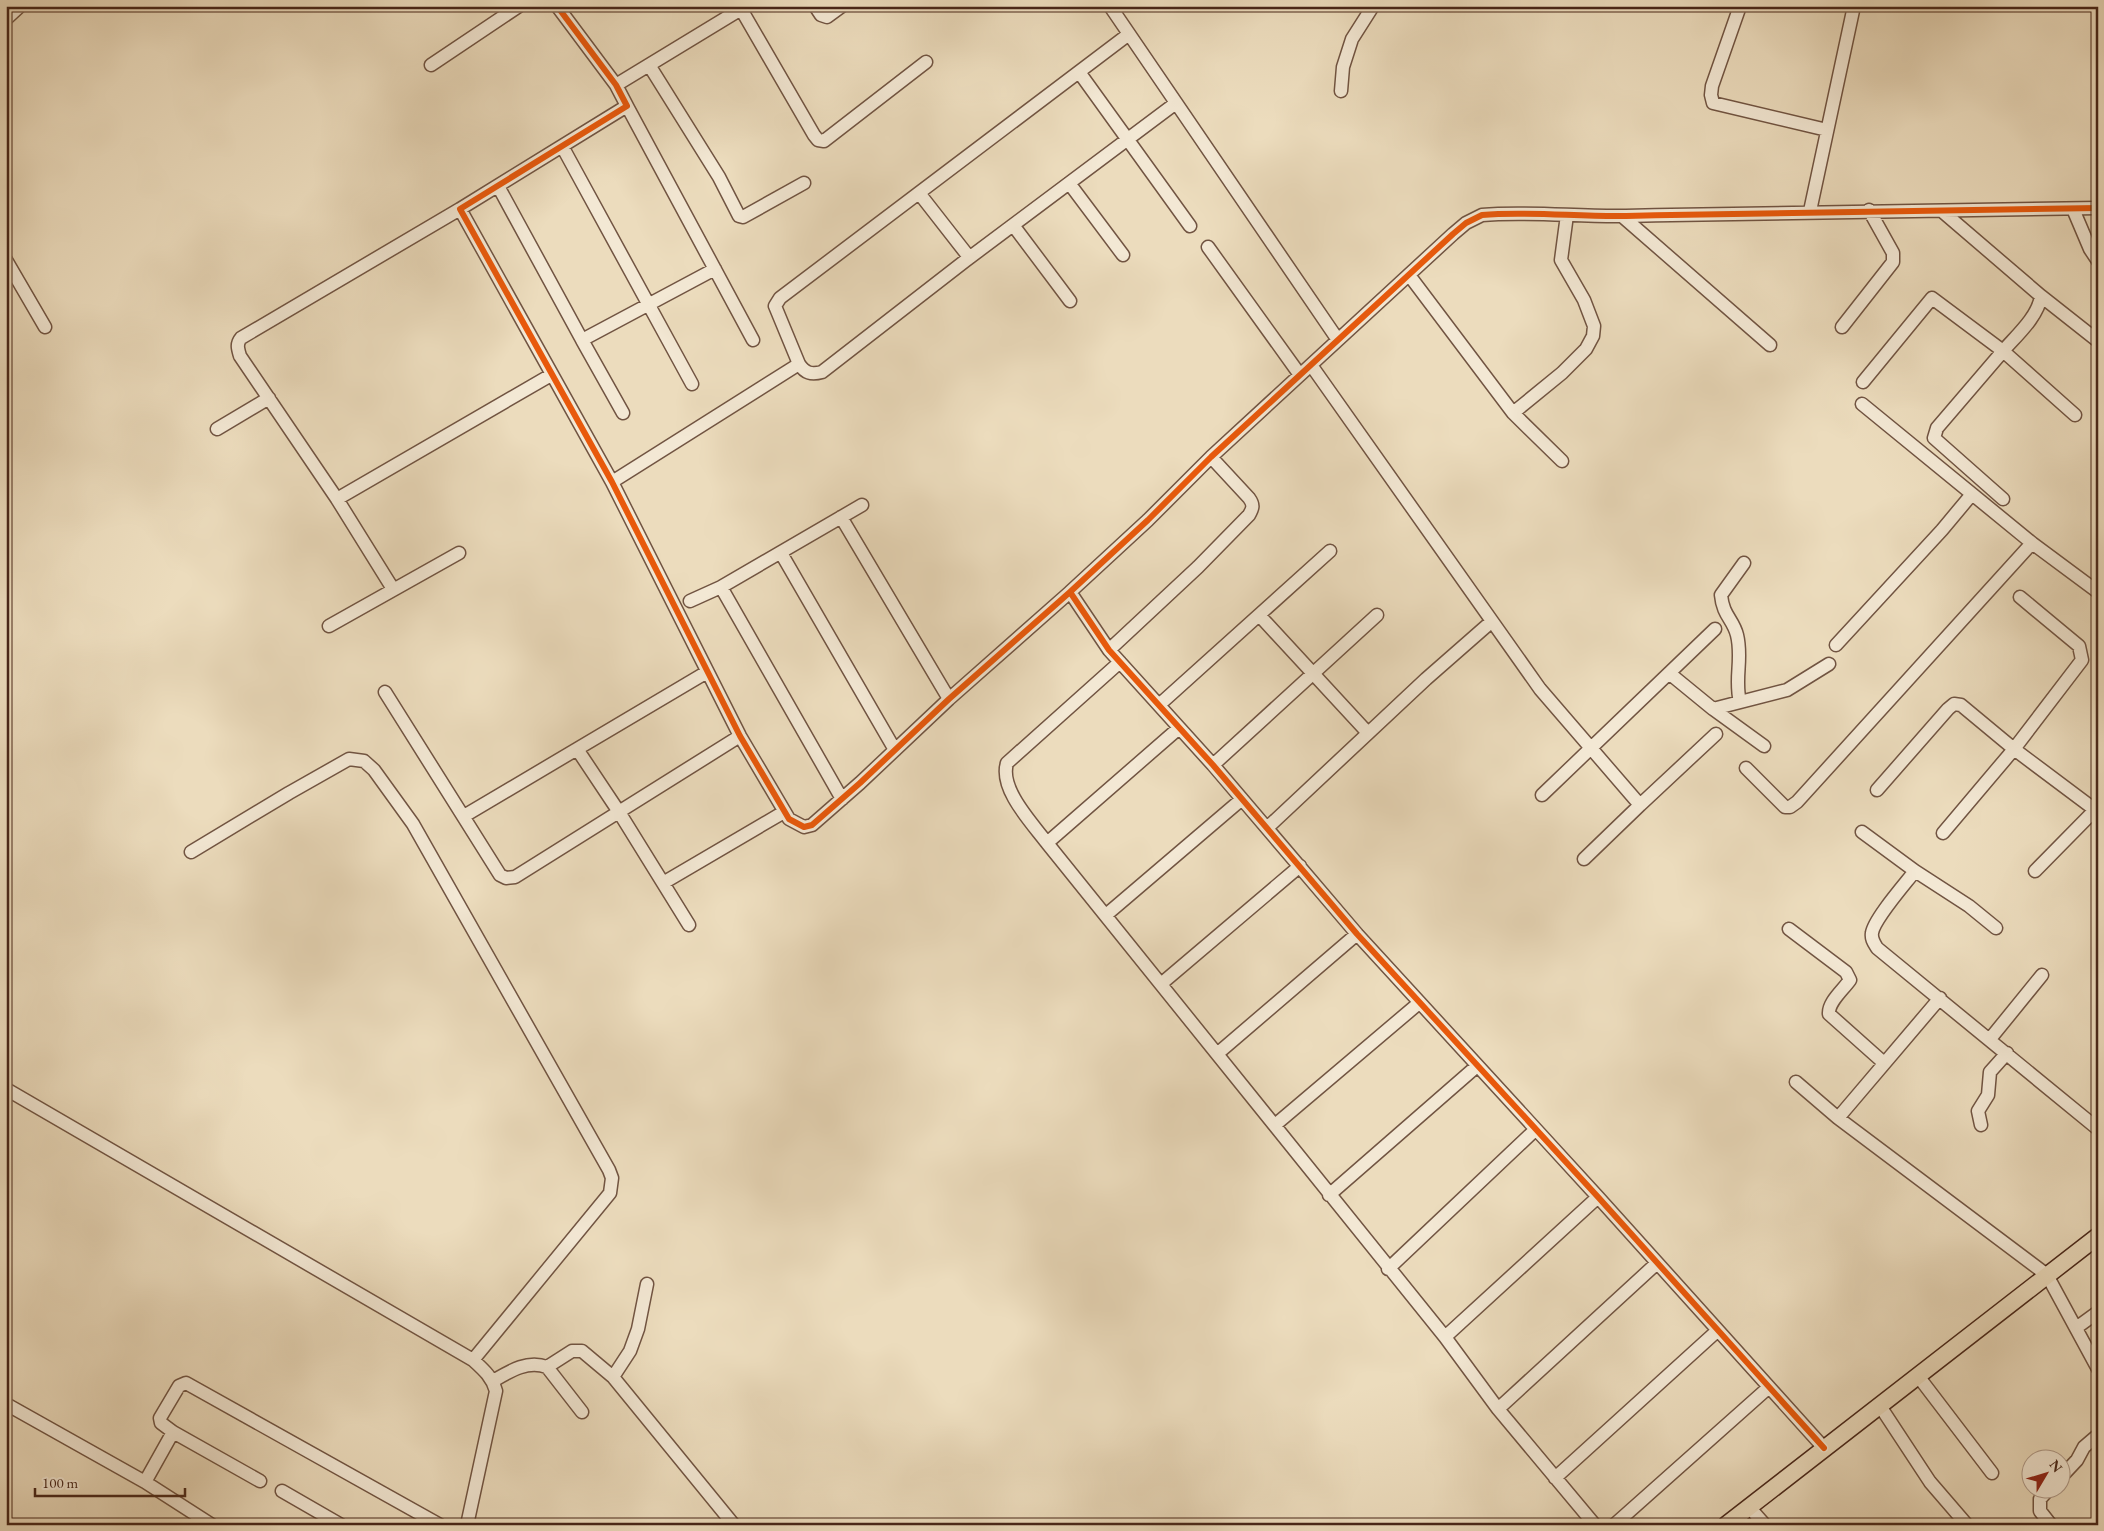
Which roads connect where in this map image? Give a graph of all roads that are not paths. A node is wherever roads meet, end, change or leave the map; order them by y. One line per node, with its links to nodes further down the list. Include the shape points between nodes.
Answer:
1 (20, 6): 11 (street)
2 (519, 6): 14 (street)
3 (557, 6): 17 (street)
4 (815, 6): 5 (street, via 821,15 827,17)
5 (842, 6)
6 (1110, 6): 12 (street)
7 (1373, 6): 18 (street, via 1352,39 1343,67)
8 (1740, 6): 21 (street, via 1712,86 1713,103)
9 (1854, 6): 21 (street)
10 (744, 8): 13 (street, via 818,140 829,139); 15 (street)
11 (6, 19)
12 (1129, 34): 16 (street); 19 (street)
13 (926, 62)
14 (431, 65)
15 (650, 65): 17 (street); 24 (street, via 719,177 739,216 752,213)
16 (1079, 72): 22 (street); 27 (street)
17 (616, 85): 20 (street)
18 (1341, 91)
19 (1176, 103): 22 (street); 52 (street)
20 (627, 106): 23 (street); 43 (street)
21 (1828, 130): 32 (street)
22 (1127, 140): 25 (street); 37 (street)
23 (562, 146): 26 (street); 47 (street)
24 (804, 183)
25 (1069, 183): 36 (street); 39 (street)
26 (498, 186): 29 (street); 50 (street)
27 (920, 193): 40 (street); 56 (street, via 780,298 775,306)
28 (2098, 208): 30 (street)
29 (460, 209): 58 (street); 62 (street, via 241,338 238,342 240,356)
30 (2073, 209): 33 (street); 42 (street)
31 (1869, 210): 32 (street); 33 (street); 49 (street, via 1893,253 1893,262)
32 (1810, 211): 35 (street)
33 (1943, 212): 45 (street)
34 (1567, 215): 35 (street); 44 (street, via 1482,215 1466,223); 65 (street, via 1561,260 1584,300 1594,326 1594,336 1562,374)
35 (1622, 216): 54 (street)
36 (1013, 225): 40 (street); 46 (street)
37 (1190, 226)
38 (1208, 247): 59 (street)
39 (1123, 255)
40 (969, 258): 56 (street, via 822,372 804,371)
41 (6, 260): 48 (street)
42 (2098, 260)
43 (715, 269): 47 (street); 51 (street)
44 (1409, 275): 52 (street); 65 (street)
45 (2041, 296): 53 (street); 55 (street, via 2034,314)
46 (1070, 301)
47 (648, 305): 50 (street); 61 (street)
48 (45, 327)
49 (1842, 327)
50 (582, 340): 64 (street)
51 (753, 340)
52 (1338, 340): 57 (street)
53 (2098, 341)
54 (1770, 345)
55 (2003, 352): 60 (street, via 1932,298); 66 (street); 72 (street, via 1937,428 1934,438)
56 (799, 364): 70 (street)
57 (1311, 365): 59 (street); 89 (street)
58 (551, 375): 70 (street); 73 (street)
59 (1300, 375): 68 (street)
60 (1863, 382)
61 (692, 384)
62 (269, 398): 67 (street); 73 (street)
63 (1862, 404): 71 (street)
64 (623, 413)
65 (1513, 413): 69 (street)
66 (2075, 415)
67 (217, 429)
68 (1211, 457): 83 (street); 93 (street, via 1249,498 1252,503 1249,515)
69 (1562, 461)
70 (612, 482): 96 (street)
71 (1972, 494): 76 (street); 92 (street)
72 (2003, 498)
73 (337, 499): 82 (street)
74 (862, 505): 75 (street)
75 (841, 517): 79 (street); 100 (street)
76 (2032, 543): 84 (street); 114 (street, via 1798,802 1785,808)
77 (1330, 551): 88 (street)
78 (459, 553): 82 (street)
79 (780, 553): 81 (street); 112 (street)
80 (1744, 563): 101 (street, via 1721,595 1722,608 1737,633 1740,659 1736,688)
81 (721, 586): 86 (street); 117 (street)
82 (392, 589): 90 (street)
83 (1070, 592): 93 (street); 100 (street)
84 (2098, 592)
85 (2020, 597): 111 (street, via 2079,646 2082,660)
86 (690, 601)
87 (1377, 615): 98 (street)
88 (1259, 616): 98 (street); 102 (street)
89 (1492, 622): 105 (street); 109 (street, via 1540,689)
90 (328, 626)
91 (1715, 629): 97 (street)
92 (1836, 645)
93 (1109, 650): 94 (street)
94 (1120, 662): 102 (street); 127 (street, via 1007,763 1004,771 1006,782)
95 (1829, 664): 101 (street, via 1787,690)
96 (707, 672): 107 (street); 110 (street)
97 (1669, 673): 103 (street); 109 (street)
98 (1313, 674): 105 (street); 113 (street)
99 (385, 692): 123 (street)
100 (948, 700): 112 (street)
101 (1740, 702): 103 (street)
102 (1159, 705): 104 (street)
103 (1713, 709): 108 (street)
104 (1179, 728): 113 (street); 127 (street)
105 (1368, 733): 124 (street)
106 (1716, 734): 119 (street)
107 (740, 736): 121 (street); 122 (street)
108 (1764, 746)
109 (1591, 748): 116 (street); 119 (street)
110 (577, 749): 121 (street); 123 (street)
111 (2014, 749): 115 (street, via 1961,705 1954,704); 120 (street); 126 (street)
112 (895, 750): 117 (street)
113 (1213, 766): 118 (street)
114 (1746, 768)
115 (1877, 790)
116 (1542, 795)
117 (842, 799): 122 (street, via 808,828 799,826)
118 (1242, 799): 124 (street); 134 (street)
119 (1640, 805): 129 (street)
120 (2096, 811): 132 (street)
121 (620, 812): 123 (street, via 510,879 500,875); 133 (street)
122 (784, 812): 133 (street)
123 (464, 816)
124 (1267, 828): 130 (street)
125 (1862, 832): 131 (street)
126 (1943, 834)
127 (1047, 843): 134 (street)
128 (191, 852): 166 (street, via 349,759 364,761 413,824 609,1170 612,1178 610,1194)
129 (1584, 859)
130 (1300, 866): 138 (street); 140 (street)
131 (1915, 871): 136 (street); 141 (street, via 1878,920 1872,932 1873,940 1878,948)
132 (2035, 871)
133 (663, 883): 135 (street)
134 (1106, 916): 140 (street)
135 (689, 925)
136 (1996, 928)
137 (1789, 929): 146 (street, via 1849,976 1850,980 1828,1009 1829,1014)
138 (1357, 934): 142 (street); 145 (street)
139 (2042, 975): 143 (street)
140 (1161, 984): 145 (street)
141 (1940, 998): 143 (street); 146 (street)
142 (1420, 1003): 147 (street); 151 (street)
143 (1990, 1039): 144 (street)
144 (2007, 1053): 152 (street, via 1990,1072 1988,1095 1978,1111); 153 (street)
145 (1217, 1054): 151 (street)
146 (1884, 1063): 150 (street)
147 (1478, 1066): 154 (street); 155 (street)
148 (1796, 1082): 150 (street)
149 (6, 1089): 166 (street)
150 (1838, 1118): 160 (street)
151 (1275, 1125): 155 (street)
152 (1981, 1125)
153 (2098, 1129)
154 (1535, 1130): 156 (street); 159 (street)
155 (1329, 1195): 159 (street)
156 (1598, 1197): 158 (street); 165 (street)
157 (2098, 1236): 160 (main road)
158 (1656, 1264): 164 (street); 175 (street)
159 (1388, 1268): 165 (street)
160 (2047, 1275): 163 (street); 169 (main road)
161 (647, 1284): 170 (street, via 630,1351)
162 (2098, 1312): 163 (street)
163 (2076, 1328): 168 (street)
164 (1717, 1331): 172 (street); 182 (street)
165 (1445, 1337): 175 (street)
166 (473, 1360): 171 (street)
167 (547, 1367): 170 (street, via 572,1350 582,1351); 171 (street, via 539,1364 513,1369); 176 (street)
168 (2098, 1369)
169 (1918, 1376): 174 (main road); 181 (street)
170 (613, 1377): 192 (street)
171 (493, 1381): 191 (street, via 496,1391)
172 (1768, 1388): 179 (street); 194 (street)
173 (6, 1404): 184 (street)
174 (1880, 1406): 179 (main road); 197 (street, via 1926,1476)
175 (1498, 1409): 182 (street)
176 (582, 1412)
177 (174, 1432): 183 (street); 184 (street); 190 (street, via 161,1423 160,1418 179,1386 186,1383)
178 (2098, 1435): 180 (street, via 2084,1447)
179 (1824, 1448): 187 (main road)
180 (2072, 1465)
181 (1992, 1473)
182 (1555, 1478): 193 (street)
183 (260, 1481)
184 (145, 1482): 188 (street)
185 (282, 1491): 189 (street)
186 (2041, 1498): 198 (street, via 2040,1511)
187 (1749, 1507): 195 (main road); 196 (street)
188 (212, 1525)
189 (341, 1525)
190 (440, 1525)
191 (467, 1525)
192 (734, 1525)
193 (1595, 1525)
194 (1614, 1525)
195 (1726, 1525)
196 (1764, 1525)
197 (1966, 1525)
198 (2051, 1525)

